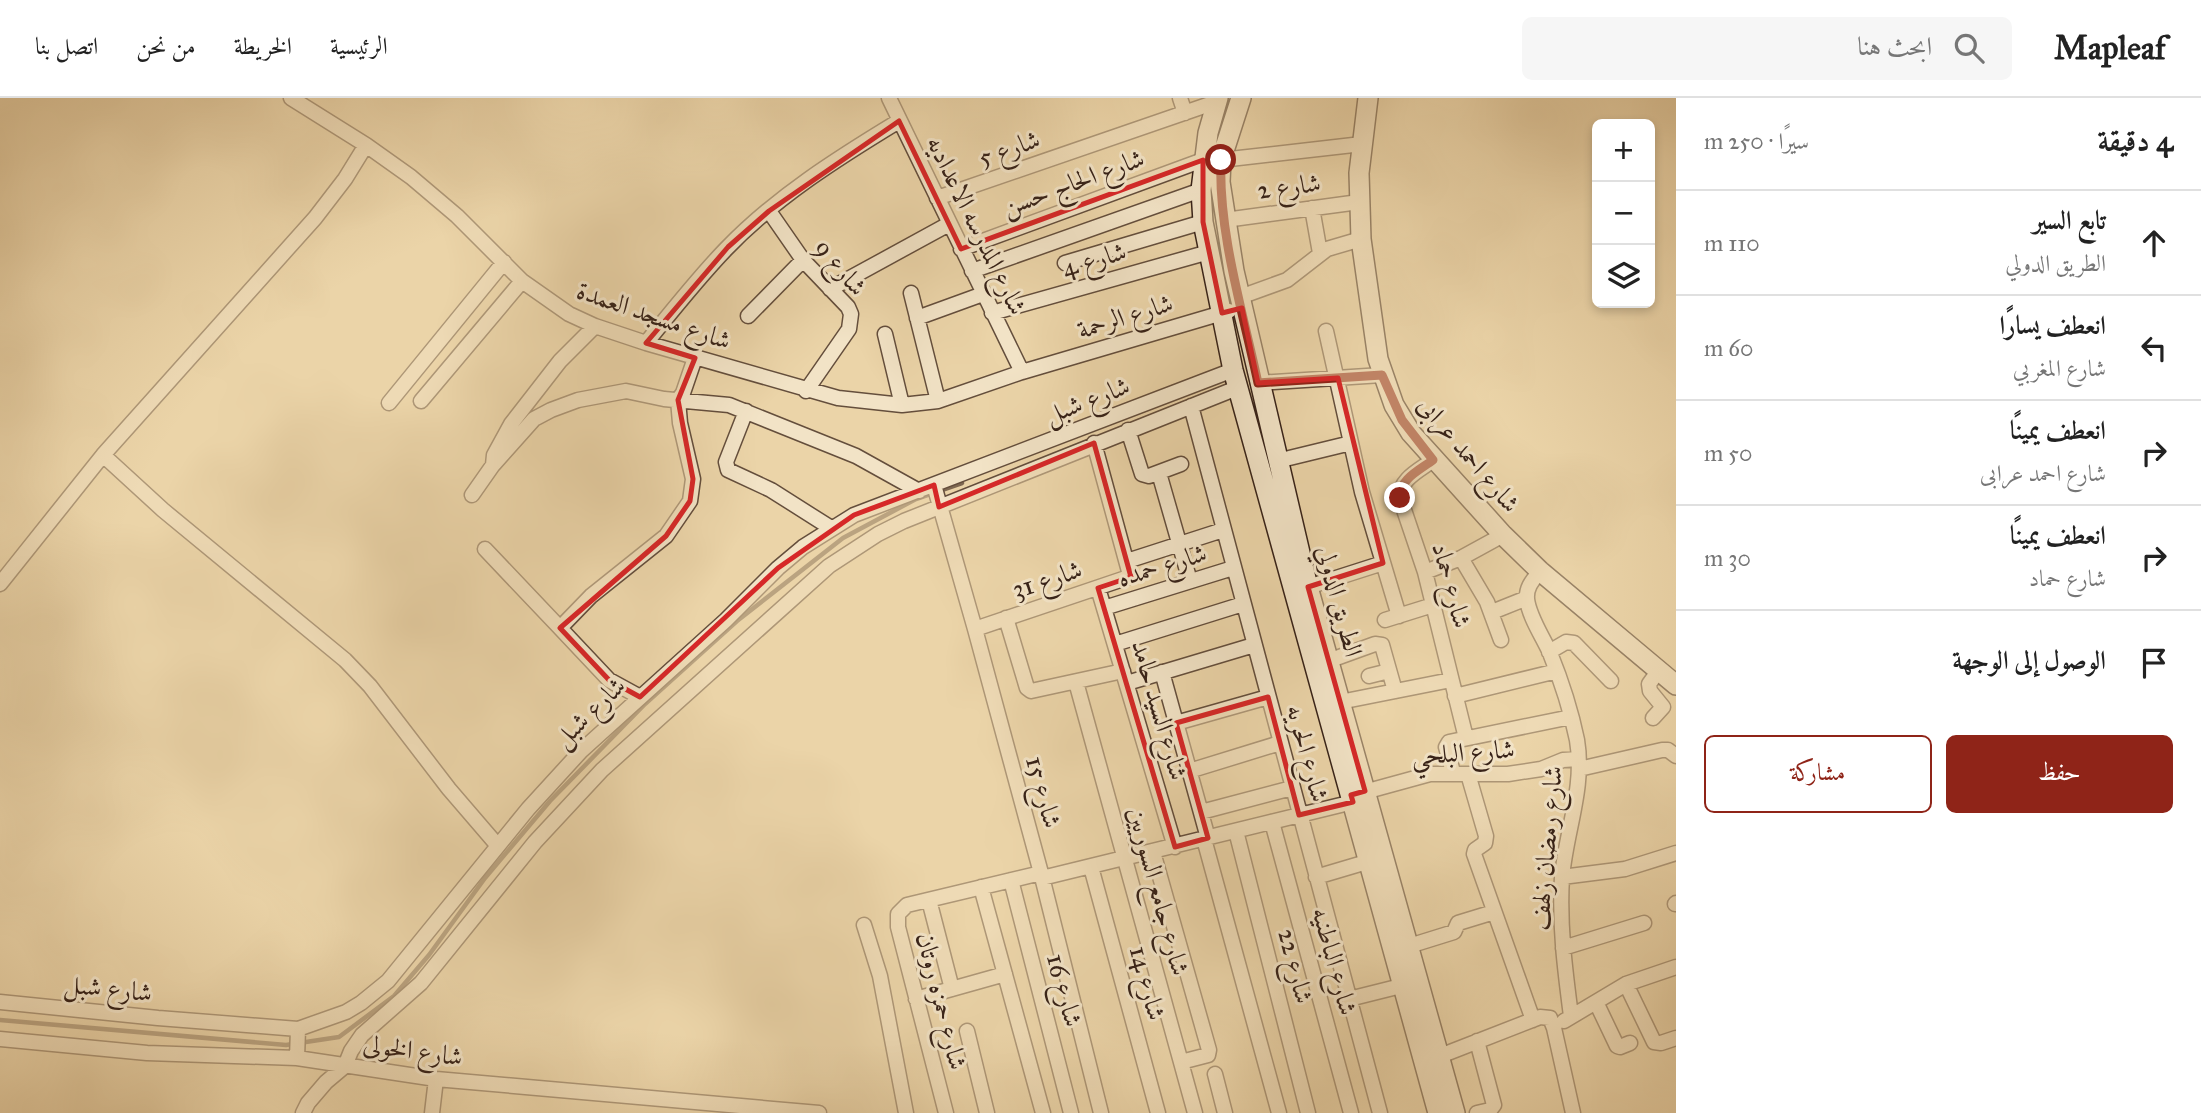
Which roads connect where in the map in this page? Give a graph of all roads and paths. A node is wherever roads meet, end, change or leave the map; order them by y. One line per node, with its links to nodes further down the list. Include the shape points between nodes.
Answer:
1 (290, 98): 10 (street, شارع مسجد العمدة)
2 (889, 98): 8 (street, شارع المدرسه الاعداديه)
3 (1180, 98): 7 (street)
4 (1241, 98): 11 (street, الطريق الدولي)
5 (1368, 98): 9 (street, شارع احمد عرابى)
6 (1217, 100): 7 (street, شارع 5); 11 (street, الطريق الدولي)
7 (1185, 113): 13 (street, شارع 5)
8 (899, 121): 13 (street, شارع المدرسه الاعداديه); 16 (street, via 814,175)
9 (1362, 144): 11 (street, شارع الحاج حسن); 14 (street, شارع احمد عرابى)
10 (366, 145): 25 (street, شارع مسجد العمدة, via 435,196); 58 (street, via 315,218)
11 (1212, 160): 12 (street, الطريق الدولي); 17 (street, الطريق الدولي); 21 (street, شارع الحاج حسن)
12 (1201, 190): 18 (street, الطريق الدولي); 27 (street)
13 (937, 198): 19 (street, شارع المدرسه الاعداديه)
14 (1359, 202): 15 (street, شارع 2); 20 (street, شارع احمد عرابى)
15 (1312, 208): 17 (street, شارع 2); 23 (street)
16 (769, 211): 24 (street, شارع 9); 40 (street, via 728,247)
17 (1225, 219): 32 (street, الطريق الدولي)
18 (1203, 222): 22 (street, الطريق الدولي); 26 (street)
19 (949, 224): 21 (street, شارع المدرسه الاعداديه); 29 (street)
20 (1361, 240): 23 (street, شارع الرحمة); 43 (street, شارع احمد عرابى)
21 (961, 249): 27 (street, شارع المدرسه الاعداديه)
22 (1209, 252): 33 (street, شارع 4); 34 (street, الطريق الدولي)
23 (1320, 253): 32 (street, شارع الرحمة, via 1287,280)
24 (803, 260): 29 (street, شارع 9); 35 (street)
25 (505, 262): 28 (street, شارع مسجد العمدة); 51 (street)
26 (1065, 263)
27 (972, 271): 31 (street, شارع المدرسه الاعداديه)
28 (522, 281): 37 (street, شارع مسجد العمدة); 49 (street)
29 (830, 289): 47 (street, شارع 9, via 848,307 851,321)
30 (911, 293): 36 (street)
31 (983, 294): 33 (street, شارع المدرسه الاعداديه); 36 (street)
32 (1241, 302): 34 (street, شارع الرحمة); 46 (street, الطريق الدولي)
33 (992, 313): 42 (street, شارع المدرسه الاعداديه)
34 (1222, 313): 42 (street, شارع الرحمة); 45 (street, الطريق الدولي)
35 (748, 316)
36 (917, 318): 50 (street)
37 (595, 326): 40 (street, شارع مسجد العمدة); 62 (street, via 560,361 511,424)
38 (1326, 331): 44 (street)
39 (885, 334): 52 (street)
40 (646, 343): 41 (street, شارع مسجد العمدة)
41 (695, 358): 47 (street, شارع مسجد العمدة); 48 (street)
42 (1022, 372): 50 (street, شارع مسجد العمدة)
43 (1382, 375): 44 (street); 59 (street, شارع احمد عرابى, via 1402,420)
44 (1338, 378): 46 (street); 57 (street)
45 (1235, 379): 53 (street, شارع شبل); 64 (street, شارع شبل); 122 (street, الطريق الدولي)
46 (1258, 383): 60 (street, الطريق الدولي)
47 (806, 391): 52 (street, شارع مسجد العمدة)
48 (678, 400): 54 (street); 62 (street, via 626,391 578,400 534,419); 89 (street, via 693,479 690,501 667,536 591,596)
49 (421, 401)
50 (938, 401): 52 (street, شارع مسجد العمدة)
51 (389, 403)
52 (902, 405)
53 (1191, 406): 55 (street, شارع شبل); 69 (street, شارع الحريه)
54 (747, 411): 65 (street, via 856,456); 68 (street, via 726,462 728,470 771,489)
55 (1128, 430): 56 (street, شارع شبل); 63 (street, via 1139,471 1145,476)
56 (1094, 443): 67 (street, شارع شبل); 75 (street)
57 (1351, 443): 60 (street); 74 (street)
58 (103, 455): 80 (street); 128 (street, via 345,660)
59 (1433, 460): 70 (street, شارع احمد عرابى); 78 (street, شارع حماد, via 1405,481 1399,492)
60 (1277, 461): 81 (street, الطريق الدولي)
61 (1181, 464): 63 (street)
62 (493, 465): 66 (street)
63 (1159, 472): 71 (street)
64 (934, 485): 65 (street, شارع شبل); 67 (street, شارع 15)
65 (919, 491): 68 (street, شارع شبل, via 854,514)
66 (472, 495)
67 (939, 507): 90 (street, شارع 15); 168 (street, شارع شبل, via 878,534 829,566 602,770 535,842 421,983 362,1035)
68 (831, 528): 107 (street, شارع شبل, via 778,568)
69 (1223, 530): 71 (street, شارع 31); 76 (street, شارع الحريه)
70 (1503, 535): 73 (street); 77 (street, شارع احمد عرابى)
71 (1179, 544): 75 (street, شارع 31); 79 (street)
72 (485, 549): 89 (street)
73 (1461, 558): 78 (street); 87 (street)
74 (1383, 563): 81 (street); 85 (street, via 1392,618)
75 (1128, 567): 82 (street, شارع 31, via 1126,578)
76 (1233, 568): 79 (street, شارع حمده); 84 (street, شارع الحريه)
77 (1540, 571): 83 (street); 96 (street, شارع احمد عرابى)
78 (1424, 572): 85 (street, شارع حماد)
79 (1190, 582): 86 (street, شارع حمده)
80 (0, 584)
81 (1308, 587): 95 (street, الطريق الدولي)
82 (1098, 588): 86 (street, شارع السيد حامد); 88 (street, شارع 31)
83 (1527, 598): 87 (street); 94 (street, شارع رمضان زلهف)
84 (1243, 604): 92 (street); 93 (street, شارع الحريه)
85 (1433, 606): 102 (street, شارع حماد)
86 (1104, 608): 92 (street, شارع السيد حامد)
87 (1492, 612): 91 (street)
88 (1006, 618): 90 (street, شارع 31); 104 (street, via 1027,688 1037,691)
89 (559, 628): 107 (street, via 609,680)
90 (975, 629): 135 (street, شارع 15)
91 (1501, 640)
92 (1115, 644): 101 (street, شارع السيد حامد)
93 (1254, 645): 99 (street); 108 (street, شارع الحريه)
94 (1549, 652): 98 (street, شارع رمضان زلهف); 103 (street, via 1566,642 1574,643)
95 (1328, 660): 97 (street, via 1378,644 1384,648); 110 (street, الطريق الدولي)
96 (1659, 670): 105 (street, شارع احمد عرابى); 112 (street, via 1649,684 1663,707)
97 (1389, 671): 100 (street); 106 (street)
98 (1557, 671): 109 (street); 111 (street, شارع رمضان زلهف)
99 (1162, 672): 101 (street); 113 (street)
100 (1370, 676)
101 (1125, 677): 104 (street); 129 (street, شارع السيد حامد)
102 (1451, 680): 106 (street); 109 (street, شارع حماد)
103 (1611, 681)
104 (1076, 682): 132 (street, شارع جامع السوريين)
105 (1676, 685)
106 (1395, 691): 110 (street)
107 (640, 696): 128 (street, شارع شبل, via 581,751)
108 (1268, 696): 113 (street); 115 (street, شارع الحريه)
109 (1455, 696): 114 (street, شارع حماد)
110 (1340, 702): 122 (street, الطريق الدولي)
111 (1571, 717): 114 (street); 117 (street, شارع رمضان زلهف)
112 (1653, 718)
113 (1176, 723): 118 (street)
114 (1466, 738): 119 (street, via 1447,744)
115 (1280, 743): 118 (street); 121 (street, شارع الحريه)
116 (1676, 756): 117 (street, شارع البلحي, via 1662,750)
117 (1579, 764): 120 (street, شارع البلحي, via 1563,760 1527,772); 137 (street, شارع رمضان زلهف)
118 (1189, 771): 123 (street)
119 (1453, 772): 120 (street, شارع البلحي); 122 (street, شارع البلحي, via 1419,776)
120 (1468, 774): 142 (street, via 1486,836 1474,854)
121 (1292, 788): 123 (street); 124 (street, شارع الحريه)
122 (1357, 796): 124 (street, شارع البلحي); 133 (street, الطريق الدولي); 145 (street, الطريق الدولي)
123 (1201, 812): 127 (street)
124 (1299, 815): 125 (street, شارع البلحي); 136 (street, شارع الحريه)
125 (1272, 822): 126 (street, شارع البلحي); 186 (street, شارع الباطنيه)
126 (1236, 831): 127 (street, شارع البلحي); 185 (street, شارع 22)
127 (1206, 839): 129 (street, شارع البلحي); 184 (street)
128 (498, 846): 159 (street, شارع شبل, via 376,993 346,1012)
129 (1175, 847): 130 (street, شارع البلحي)
130 (1153, 852): 132 (street, شارع البلحي); 167 (street, via 1209,1050 1208,1055)
131 (1676, 853): 137 (street, via 1625,869)
132 (1125, 859): 134 (street, شارع البلحي); 167 (street, شارع جامع السوريين)
133 (1370, 861): 136 (street); 150 (street, الطريق الدولي)
134 (1091, 867): 135 (street, شارع البلحي); 181 (street, شارع 14)
135 (1041, 876): 138 (street, شارع البلحي); 180 (street, شارع 15)
136 (1316, 877): 153 (street, شارع الحريه)
137 (1563, 877): 146 (street, شارع رمضان زلهف)
138 (1011, 880): 139 (street, شارع البلحي); 179 (street, شارع 16)
139 (981, 887): 140 (street, شارع البلحي); 148 (street)
140 (929, 900): 141 (street, شارع البلحي); 151 (street)
141 (907, 905): 152 (street, شارع حمزه روتان, via 897,921)
142 (1494, 912): 145 (street, via 1458,923 1454,932); 157 (street)
143 (1644, 923): 146 (street)
144 (864, 925): 175 (street, via 880,976)
145 (1409, 946): 166 (street, الطريق الدولي)
146 (1563, 948): 156 (street, شارع رمضان زلهف)
147 (1676, 967): 149 (street)
148 (1005, 974): 151 (street); 178 (street)
149 (1626, 984): 155 (street); 163 (street, via 1654,1042)
150 (1405, 985): 153 (street); 188 (street, الطريق الدولي)
151 (952, 989): 152 (street)
152 (916, 999): 176 (street, شارع حمزه روتان)
153 (1349, 999): 187 (street, شارع الحريه)
154 (0, 1002): 159 (street, شارع شبل)
155 (1595, 1002): 156 (street); 164 (street, via 1617,1046)
156 (1571, 1016): 158 (street)
157 (1533, 1020): 158 (street, via 1545,1016); 162 (street)
158 (1554, 1028): 190 (street)
159 (298, 1031): 165 (street)
160 (967, 1031): 177 (street)
161 (0, 1039): 165 (street, شارع الخولى, via 147,1052)
162 (1477, 1041): 166 (street); 189 (street, via 1494,1105)
163 (1674, 1042)
164 (1630, 1043)
165 (297, 1055): 168 (street, شارع الخولى)
166 (1440, 1056): 188 (street, الطريق الدولي)
167 (1181, 1062): 182 (street, شارع جامع السوريين)
168 (345, 1066): 170 (street, شارع الخولى); 172 (street, شارع شبل, via 326,1082)
169 (1215, 1074): 183 (street)
170 (436, 1079): 171 (street, شارع الخولى); 173 (street)
171 (790, 1112): 174 (street, شارع الخولى)
172 (303, 1113)
173 (432, 1113)
174 (819, 1113)
175 (906, 1113)
176 (946, 1113)
177 (988, 1113)
178 (1043, 1113)
179 (1072, 1113)
180 (1101, 1113)
181 (1158, 1113)
182 (1195, 1113)
183 (1225, 1113)
184 (1279, 1113)
185 (1308, 1113)
186 (1351, 1113)
187 (1380, 1113)
188 (1441, 1113)
189 (1477, 1113)
190 (1573, 1113)

